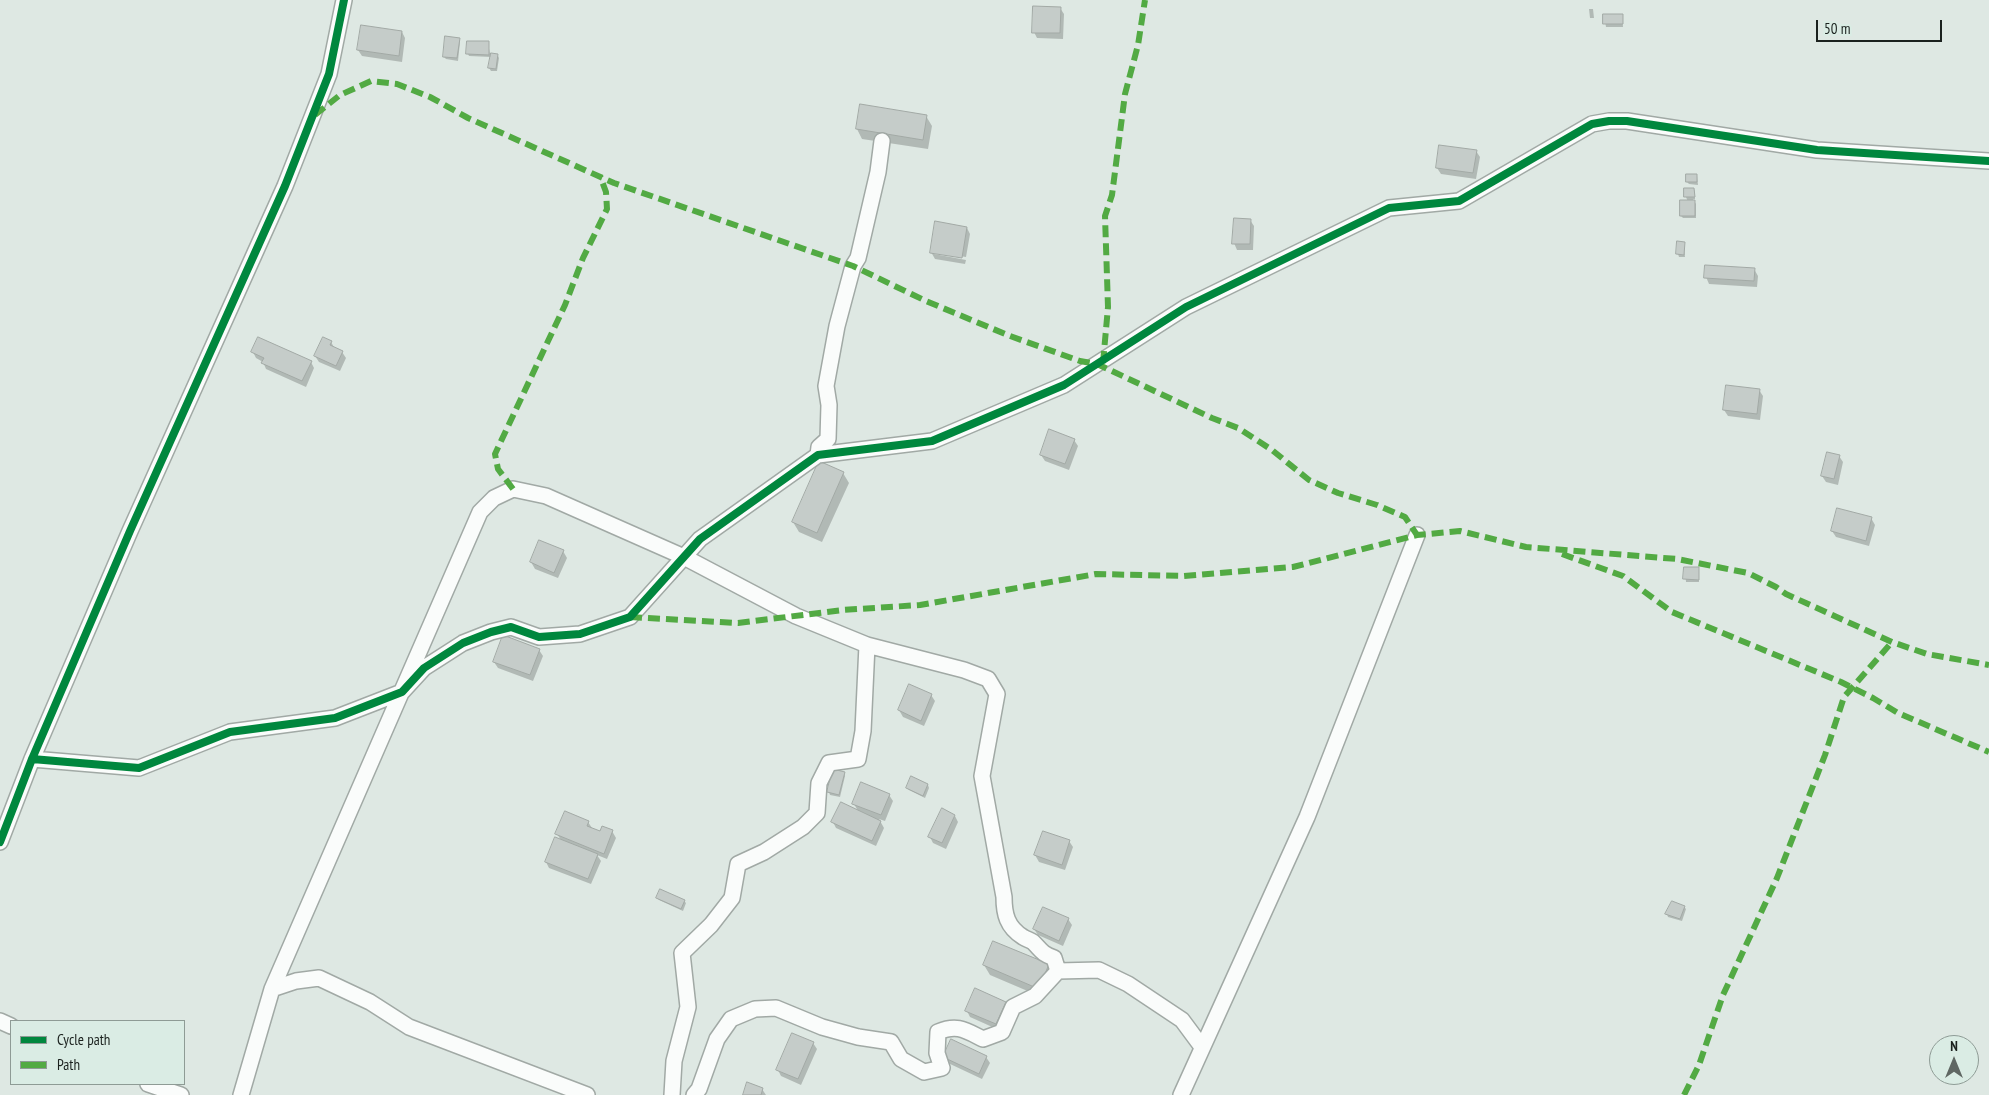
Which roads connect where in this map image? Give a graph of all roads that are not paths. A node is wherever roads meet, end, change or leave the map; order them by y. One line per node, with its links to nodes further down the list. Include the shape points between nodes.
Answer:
1 (344, 0): 9 (street, via 329,74 285,186)
2 (882, 141): 4 (street, via 858,258 853,266 832,349 826,386 830,404 828,439 819,447)
3 (1989, 160): 4 (street, via 1817,150 1626,121 1592,124 1459,201 1389,208 1186,307 1064,385 932,441)
4 (818, 456): 6 (street, via 700,539)
5 (1418, 535): 13 (street, via 1307,817)
6 (684, 557): 7 (street, via 796,616); 8 (street, via 630,617 580,634 539,637 511,627 491,632 463,643 424,668); 8 (street, via 546,496 512,488 494,498 480,512)
7 (867, 645): 11 (street, via 988,679 997,694 982,776 1004,912 1009,925 1033,942 1042,954 1054,958); 18 (street, via 863,731 858,759 830,763 819,783 817,813 803,828 738,864 732,898 711,925 682,953 688,1007 674,1061)
8 (402, 692): 9 (street, via 335,718 230,732 139,768); 12 (street)
9 (32, 759): 10 (street)
10 (0, 842)
11 (1058, 971): 13 (street, via 1099,970 1128,984 1182,1020); 19 (street, via 1035,996 1013,1007 1002,1032 983,1038 950,1027 938,1032 937,1053 942,1068 924,1072 901,1059 891,1042 822,1027 776,1008 755,1009 731,1019 717,1039)
12 (272, 989): 16 (street); 17 (street, via 319,978 370,1002 409,1027)
13 (1202, 1048): 20 (street)
14 (151, 1085): 15 (street)
15 (182, 1095)
16 (241, 1095)
17 (587, 1095)
18 (672, 1095)
19 (694, 1095)
20 (1181, 1095)

